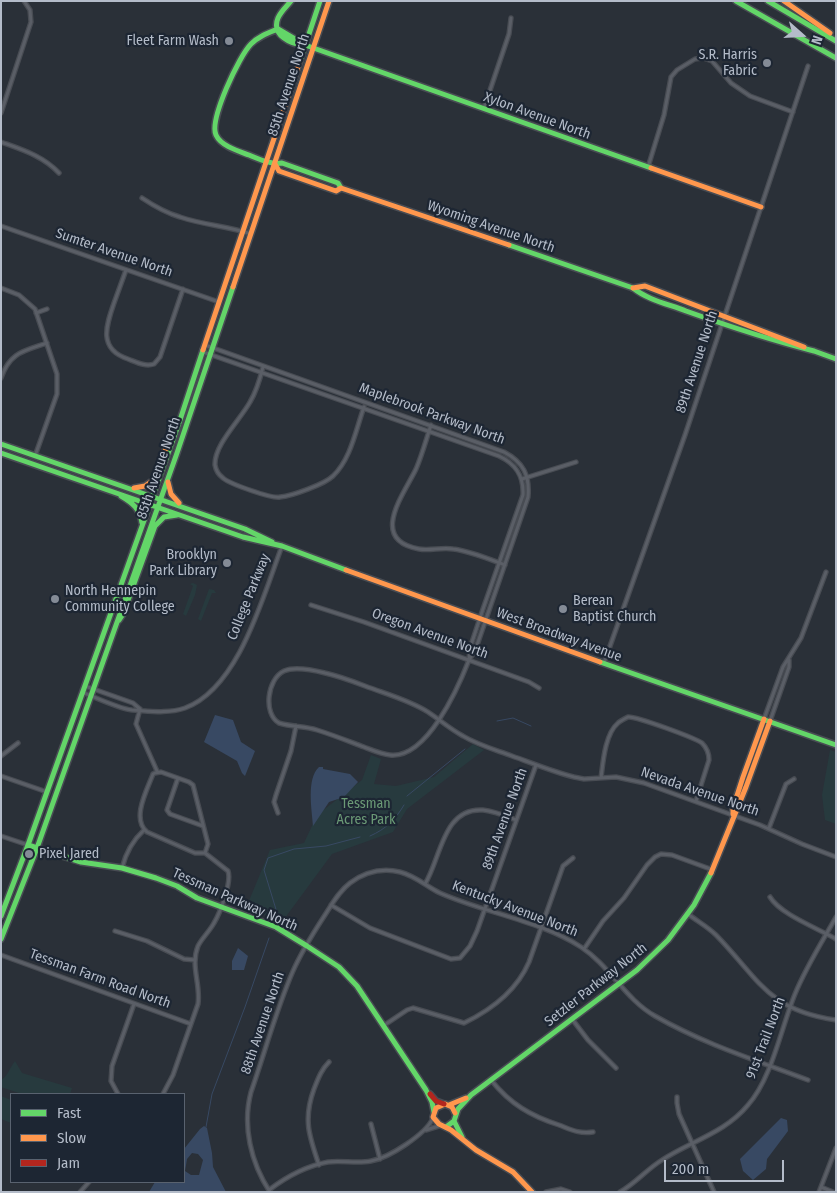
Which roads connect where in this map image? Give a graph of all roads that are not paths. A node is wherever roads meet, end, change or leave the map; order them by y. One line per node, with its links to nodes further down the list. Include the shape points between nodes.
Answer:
1 (24, 1): 17 (street, via 32,16 30,28)
2 (291, 1): 9 (main road, via 279,16)
3 (320, 1): 11 (main road, 85th Avenue North)
4 (329, 1): 12 (main road, 85th Avenue North)
5 (736, 1): 13 (main road)
6 (768, 1): 10 (main road)
7 (784, 1): 10 (main road)
8 (511, 18): 15 (street, via 509,34)
9 (278, 29): 11 (main road, Xylon Avenue North); 19 (main road, Wyoming Avenue North, via 254,40 239,59 215,132 223,144)
10 (836, 39)
11 (305, 45): 12 (main road, Xylon Avenue North); 19 (main road, 85th Avenue North)
12 (313, 48): 15 (main road, Xylon Avenue North); 20 (main road, 85th Avenue North)
13 (835, 56)
14 (808, 66): 16 (street, 89th Avenue North)
15 (484, 109): 21 (main road, Xylon Avenue North)
16 (793, 112): 21 (street, via 750,96 731,83 712,61 695,59 671,77 664,115); 25 (street, 89th Avenue North)
17 (1, 113)
18 (1, 142): 22 (street, via 35,154)
19 (267, 161): 20 (main road, Wyoming Avenue North); 27 (main road, 85th Avenue North)
20 (275, 164): 23 (main road, Wyoming Avenue North, via 282,163 338,183); 23 (main road, Wyoming Avenue North, via 279,171 336,191); 28 (main road, 85th Avenue North)
21 (648, 167): 25 (main road, Xylon Avenue North)
22 (59, 173)
23 (341, 188): 31 (main road, Wyoming Avenue North)
24 (142, 198): 27 (street, via 179,217)
25 (761, 207): 36 (street, 89th Avenue North)
26 (1, 226): 29 (street, Sumter Avenue North)
27 (244, 232): 28 (street); 33 (main road, 85th Avenue North)
28 (252, 234): 40 (main road, 85th Avenue North)
29 (126, 270): 32 (street, Sumter Avenue North); 32 (street, via 106,336 117,354 138,363 150,366 158,362)
30 (1, 288): 35 (street, via 19,294)
31 (633, 288): 36 (main road, Wyoming Avenue North, via 645,286); 37 (main road, Wyoming Avenue North, via 642,295)
32 (183, 289): 33 (street, Sumter Avenue North)
33 (220, 302): 39 (main road, 85th Avenue North)
34 (47, 309): 35 (street)
35 (36, 313): 38 (street)
36 (724, 315): 37 (street, 89th Avenue North); 42 (main road, Wyoming Avenue North)
37 (722, 322): 42 (main road, Wyoming Avenue North); 78 (street, 89th Avenue North)
38 (47, 343): 47 (street, via 13,356); 55 (street, via 57,374 56,394)
39 (204, 345): 40 (street, Maplebrook Parkway North); 41 (main road, 85th Avenue North)
40 (212, 348): 43 (main road, 85th Avenue North); 45 (street, Maplebrook Parkway North)
41 (202, 352): 43 (street, Maplebrook Parkway North); 50 (main road, 85th Avenue North)
42 (814, 352): 44 (main road, Wyoming Avenue North)
43 (210, 354): 46 (street, Maplebrook Parkway North); 58 (main road, 85th Avenue North)
44 (836, 359)
45 (263, 367): 46 (street); 48 (street, Maplebrook Parkway North)
46 (262, 373): 49 (street, Maplebrook Parkway North); 49 (street, via 249,404 221,446 215,463 222,478 274,498 332,478 343,465)
47 (1, 378)
48 (366, 402): 49 (street); 51 (street, Maplebrook Parkway North)
49 (364, 408): 52 (street, Maplebrook Parkway North)
50 (180, 420): 61 (main road, via 174,426 155,479 146,486); 62 (main road, 85th Avenue North)
51 (431, 426): 52 (street); 57 (street, Maplebrook Parkway North, via 514,457)
52 (429, 431): 59 (street, Maplebrook Parkway North, via 507,459); 71 (street, via 416,469 392,515 393,531 412,547 428,550 453,548)
53 (1, 444): 55 (main road, West Broadway Avenue)
54 (1, 453): 60 (main road, West Broadway Avenue)
55 (35, 456): 61 (main road, West Broadway Avenue)
56 (576, 462): 57 (street)
57 (527, 477): 59 (street); 72 (street, via 528,497)
58 (168, 478): 63 (main road, 85th Avenue North); 66 (main road, via 172,497)
59 (522, 479): 71 (street, via 523,495)
60 (101, 487): 64 (main road, West Broadway Avenue); 68 (main road, via 136,505)
61 (131, 488): 62 (main road, West Broadway Avenue)
62 (153, 496): 63 (main road, West Broadway Avenue); 64 (main road, 85th Avenue North)
63 (161, 499): 65 (main road, 85th Avenue North); 66 (main road, West Broadway Avenue)
64 (150, 504): 65 (main road, West Broadway Avenue); 68 (main road, 85th Avenue North)
65 (158, 507): 67 (main road, West Broadway Avenue); 76 (main road, 85th Avenue North)
66 (187, 508): 69 (main road, West Broadway Avenue, via 244,528)
67 (185, 516): 69 (main road, West Broadway Avenue, via 255,541); 76 (main road, via 169,516 155,526)
68 (142, 527): 79 (main road, 85th Avenue North)
69 (275, 544): 70 (main road, West Broadway Avenue)
70 (282, 546): 75 (main road, West Broadway Avenue); 84 (street, College Parkway, via 252,626 220,683 186,707 165,712)
71 (499, 563): 72 (street); 75 (street)
72 (505, 565): 75 (street)
73 (826, 572): 86 (street)
74 (311, 605): 77 (street, Oregon Avenue North)
75 (483, 620): 77 (street, via 475,651); 78 (main road, West Broadway Avenue)
76 (116, 625): 81 (main road, 85th Avenue North)
77 (469, 660): 80 (street, Oregon Avenue North); 85 (street, via 455,694)
78 (604, 663): 86 (main road, West Broadway Avenue)
79 (84, 686): 81 (street, College Parkway); 82 (main road, 85th Avenue North)
80 (539, 688)
81 (93, 689): 83 (main road, 85th Avenue North); 84 (street, College Parkway, via 133,703)
82 (82, 692): 83 (street, College Parkway); 97 (main road, 85th Avenue North)
83 (90, 696): 84 (street, College Parkway); 107 (main road, 85th Avenue North)
84 (140, 710): 92 (street, via 136,724)
85 (438, 719): 87 (street, via 417,746 407,753 395,755); 87 (street, Nevada Avenue North, via 389,694 326,673 297,669 285,671 275,678 269,707 275,721); 91 (street, Nevada Avenue North, via 462,736)
86 (767, 720): 89 (main road, West Broadway Avenue); 100 (main road, Setzler Parkway North, via 746,787)
87 (296, 726): 99 (street, via 274,802)
88 (18, 743): 90 (street)
89 (836, 745)
90 (1, 756)
91 (536, 765): 95 (street, Nevada Avenue North, via 584,779); 101 (street, 89th Avenue North)
92 (157, 772): 94 (street); 104 (street, via 153,774 139,815)
93 (1, 776): 97 (street)
94 (178, 778): 102 (street, via 193,785); 102 (street, via 167,810)
95 (601, 778): 98 (street, Nevada Avenue North, via 635,780); 98 (street, via 603,757 612,732 628,717 639,719 695,739 707,750 709,760)
96 (794, 780): 103 (street, via 786,784)
97 (47, 792): 106 (main road, 85th Avenue North)
98 (696, 801): 100 (street, Nevada Avenue North)
99 (278, 813)
100 (733, 816): 103 (street, Nevada Avenue North); 112 (main road, Setzler Parkway North)
101 (516, 820): 114 (street, via 484,810 461,815 449,827); 118 (street, 89th Avenue North)
102 (204, 827): 108 (street, via 208,847)
103 (769, 828): 109 (street, Nevada Avenue North)
104 (144, 830): 108 (street, via 195,853); 111 (street, via 128,850)
105 (1, 836): 106 (street)
106 (28, 845): 107 (main road, Tessman Parkway North); 120 (main road, 85th Avenue North)
107 (37, 848): 111 (main road, Tessman Parkway North, via 81,862); 125 (main road, 85th Avenue North)
108 (205, 853): 117 (street, via 230,875)
109 (836, 857)
110 (573, 858): 122 (street, via 562,866)
111 (122, 868): 117 (main road, Tessman Parkway North, via 170,884)
112 (713, 870): 119 (main road, Setzler Parkway North); 128 (street, via 672,855 655,857)
113 (358, 878): 114 (street, Kentucky Avenue North, via 372,872 390,871 410,875); 116 (street, 88th Avenue North)
114 (425, 884): 118 (street, Kentucky Avenue North, via 440,893)
115 (770, 897): 124 (street, via 781,910)
116 (331, 905): 118 (street, 89th Avenue North, via 370,928 451,959 460,958 475,936); 127 (street, 88th Avenue North)
117 (220, 907): 127 (main road, Tessman Parkway North, via 276,927); 130 (street, via 213,925 199,944)
118 (485, 909): 122 (street, Kentucky Avenue North)
119 (688, 914): 131 (main road, Setzler Parkway North, via 653,956); 133 (street, via 714,934 764,989)
120 (1, 916)
121 (836, 917): 124 (street, 91st Trail North)
122 (541, 928): 128 (street, Kentucky Avenue North); 137 (street, via 519,981 471,1020 464,1023 414,1008)
123 (115, 931): 130 (street, via 184,959)
124 (827, 934): 126 (street); 133 (street, 91st Trail North)
125 (1, 939)
126 (836, 939)
127 (307, 946): 137 (main road, Tessman Parkway North, via 339,967 357,986); 163 (street, 88th Avenue North, via 290,979 250,1098 251,1150 257,1170)
128 (584, 949): 131 (street, Kentucky Avenue North)
129 (1, 954): 132 (street, Tessman Farm Road North)
130 (195, 960): 136 (street, via 199,999)
131 (619, 984): 134 (main road, Setzler Parkway North); 139 (street, Kentucky Avenue North, via 655,1016 706,1043)
132 (134, 1004): 136 (street, Tessman Farm Road North); 144 (street, via 112,1066 111,1081)
133 (790, 1007): 135 (street); 139 (street, 91st Trail North)
134 (572, 1019): 140 (street); 141 (main road, Setzler Parkway North)
135 (836, 1020)
136 (191, 1024): 145 (street)
137 (382, 1026): 143 (main road, Tessman Parkway North)
138 (329, 1062): 161 (street, via 320,1072 307,1114 310,1139)
139 (769, 1066): 142 (street, Kentucky Avenue North); 158 (street, 91st Trail North, via 758,1092 740,1115 717,1132)
140 (616, 1068)
141 (491, 1080): 146 (main road, Setzler Parkway North); 156 (street, via 508,1100 530,1114 582,1134)
142 (808, 1080)
143 (426, 1090): 148 (main road, Tessman Parkway North, via 436,1101); 150 (main road, Tessman Parkway North, via 432,1102)
144 (117, 1093)
145 (164, 1093)
146 (472, 1095): 148 (main road, Setzler Parkway North); 149 (main road, Setzler Parkway North)
147 (677, 1097): 158 (street, via 679,1114)
148 (447, 1105): 149 (main road); 150 (main road, via 437,1107)
149 (455, 1114): 151 (main road)
150 (433, 1115): 153 (main road); 155 (street)
151 (454, 1121): 154 (main road); 157 (main road)
152 (371, 1124): 160 (street)
153 (439, 1126): 154 (main road); 155 (street)
154 (446, 1127): 157 (main road)
155 (423, 1131): 160 (street)
156 (593, 1132)
157 (464, 1140): 164 (main road, via 509,1168)
158 (693, 1143): 167 (street, 91st Trail North, via 660,1161); 168 (street)
159 (836, 1148): 162 (street)
160 (380, 1159): 161 (street)
161 (319, 1165): 163 (street, via 291,1175)
162 (821, 1187): 169 (street); 170 (street)
163 (270, 1191)
164 (532, 1192)
165 (546, 1192): 166 (street, via 560,1189)
166 (570, 1192)
167 (620, 1192)
168 (714, 1192)
169 (819, 1192)
170 (834, 1192)

